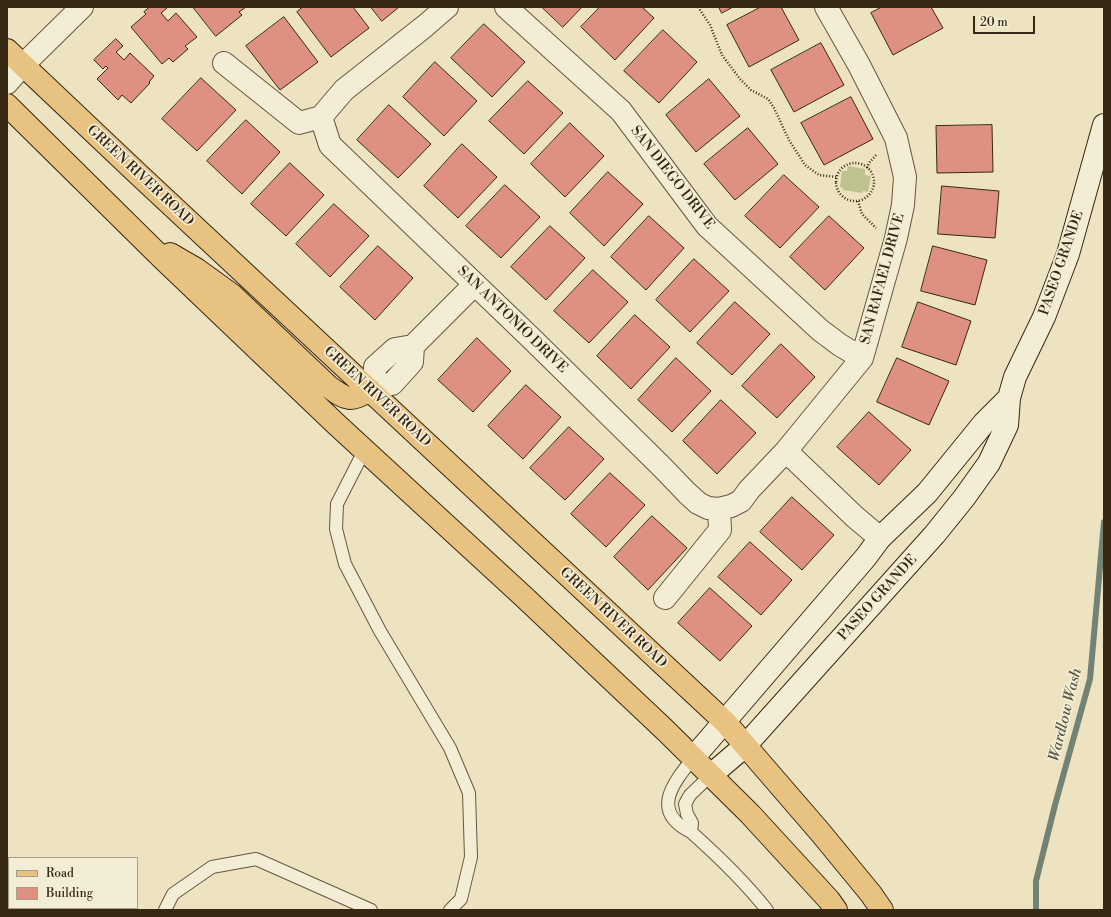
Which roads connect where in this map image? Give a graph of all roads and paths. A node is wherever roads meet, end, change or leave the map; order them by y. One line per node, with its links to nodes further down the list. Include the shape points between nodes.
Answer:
1 (82, 7): 8 (street)
2 (446, 7): 11 (street, via 344,90)
3 (506, 7): 20 (street, SAN DIEGO DRIVE, via 621,111 707,226 820,330)
4 (698, 7): 15 (path, via 710,25 722,55 751,90 768,99 805,165 819,175)
5 (826, 7): 20 (street, SAN RAFAEL DRIVE, via 896,138 905,177 903,205 896,238)
6 (7, 50): 8 (main road, GREEN RIVER ROAD)
7 (224, 63): 11 (street, via 299,123)
8 (23, 65): 9 (street); 21 (main road, GREEN RIVER ROAD)
9 (7, 83)
10 (7, 105): 18 (main road)
11 (321, 117): 19 (street, SAN ANTONIO DRIVE, via 330,145)
12 (1104, 125): 22 (street, PASEO GRANDE, via 1068,254 1044,317 1015,376)
13 (878, 152): 14 (path)
14 (867, 168): 15 (path, via 850,164 844,167); 16 (path, via 874,184 869,195)
15 (837, 177): 16 (path, via 836,184 841,195 846,199)
16 (858, 201): 17 (path, via 862,214)
17 (880, 233)
18 (142, 239): 21 (main road, via 196,269 232,295 339,394 356,398); 23 (main road)
19 (475, 284): 21 (street, via 413,346 412,362 392,384); 25 (street, SAN ANTONIO DRIVE, via 687,493 698,503 708,508)
20 (862, 358): 24 (street, SAN RAFAEL DRIVE)
21 (372, 388): 28 (main road, GREEN RIVER ROAD, via 414,433)
22 (1009, 398): 26 (street, PASEO GRANDE, via 984,423 927,493); 29 (street, PASEO GRANDE, via 1007,425 989,463 964,498 935,534)
23 (364, 451): 30 (main road); 35 (lane, via 337,504 336,529 344,564 380,631 450,748 469,793 472,857 461,898)
24 (786, 451): 25 (street, SAN RAFAEL DRIVE, via 741,501); 26 (street)
25 (719, 509): 27 (street, via 720,530)
26 (880, 538): 28 (street, PASEO GRANDE)
27 (665, 598)
28 (725, 722): 29 (main road, GREEN RIVER ROAD); 30 (street, PASEO GRANDE)
29 (745, 746): 31 (street, PASEO GRANDE); 38 (main road, GREEN RIVER ROAD)
30 (694, 757): 31 (main road); 32 (lane, via 675,780 668,802 670,813 676,822)
31 (711, 775): 32 (lane, via 690,795 685,804 692,823); 37 (main road)
32 (691, 832): 36 (lane, via 722,860)
33 (165, 910): 34 (lane, via 172,894 212,867 256,859)
34 (371, 910)
35 (450, 910)
36 (768, 910)
37 (836, 910)
38 (882, 910)

